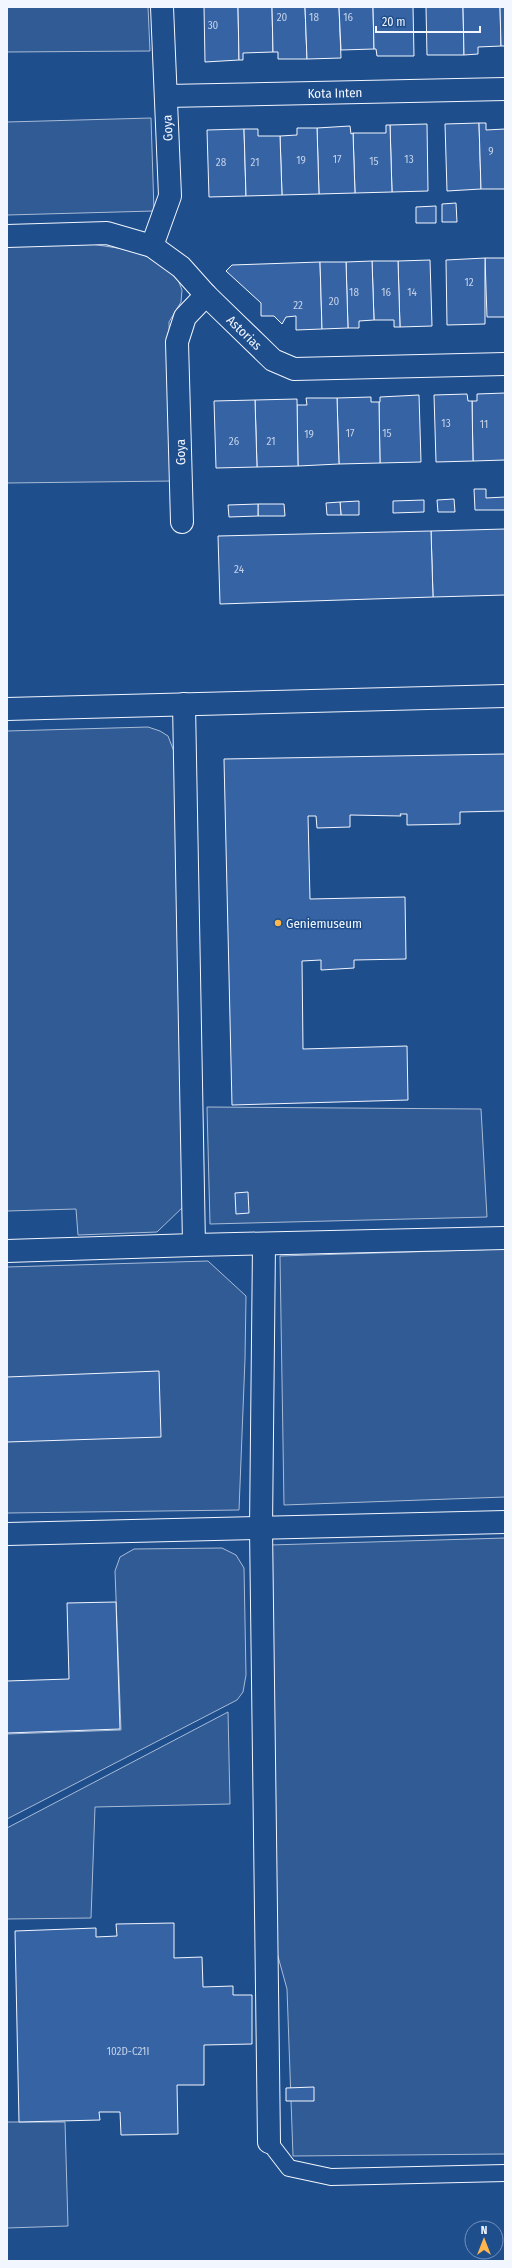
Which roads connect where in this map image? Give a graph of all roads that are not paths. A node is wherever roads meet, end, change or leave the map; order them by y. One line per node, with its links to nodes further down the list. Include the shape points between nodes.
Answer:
1 (162, 7): 3 (street, Goya)
2 (505, 88): 3 (street, Kota Inten)
3 (166, 96): 5 (street, Goya, via 170,196)
4 (7, 236): 5 (street, Astorias, via 107,233)
5 (152, 246): 6 (street, Astorias, via 181,267)
6 (206, 295): 7 (street, Astorias, via 273,360 294,369); 8 (street, Goya, via 185,317 177,342)
7 (505, 364)
8 (182, 522)
9 (505, 696): 10 (street)
10 (184, 704): 11 (street); 14 (street)
11 (7, 709)
12 (505, 1238): 13 (street)
13 (264, 1244): 14 (street); 17 (street)
14 (194, 1245): 15 (street)
15 (7, 1251)
16 (505, 1522): 17 (street)
17 (261, 1528): 18 (street); 19 (street)
18 (7, 1534)
19 (269, 2142): 20 (lane, via 289,2168 331,2177)
20 (505, 2173)

